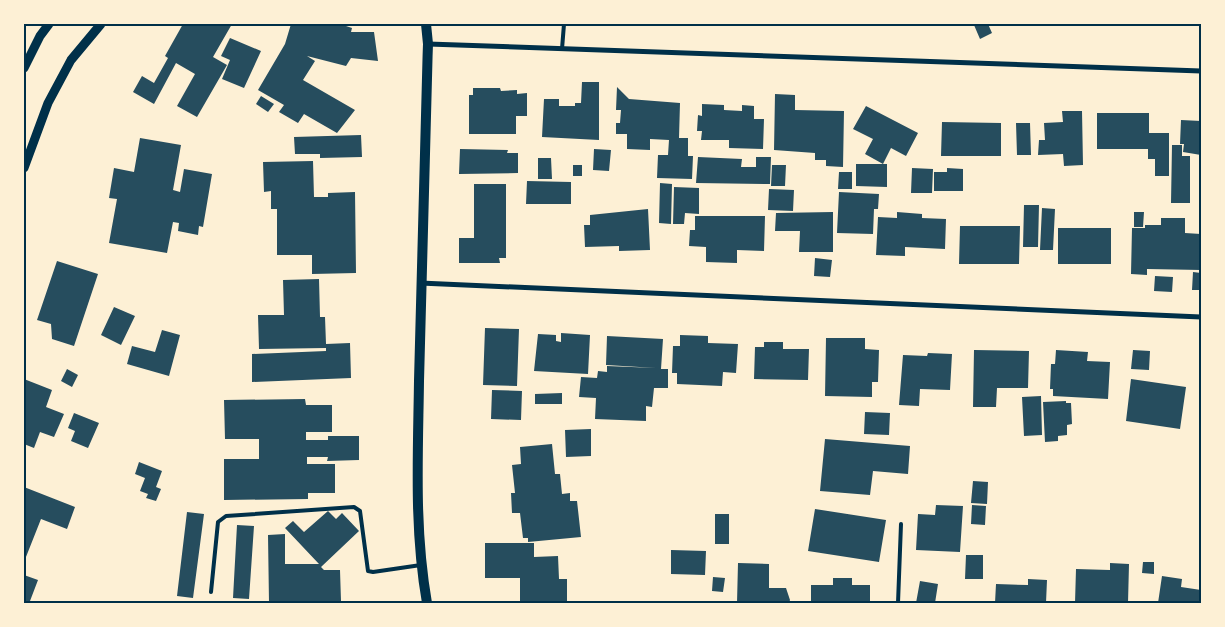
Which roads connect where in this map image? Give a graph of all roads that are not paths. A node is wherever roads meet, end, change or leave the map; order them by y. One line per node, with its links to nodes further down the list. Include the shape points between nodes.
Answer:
1 (49, 24): 7 (street)
2 (101, 24): 9 (street, via 71,60 48,103)
3 (426, 24): 5 (main road)
4 (564, 24): 6 (lane)
5 (428, 44): 6 (street); 10 (main road)
6 (562, 49): 8 (street)
7 (24, 68)
8 (1201, 71)
9 (24, 168)
10 (420, 282): 11 (street); 13 (main road, via 417,517)
11 (1201, 317)
12 (901, 524): 16 (lane)
13 (420, 565): 14 (lane, via 368,571 360,511 354,507 226,516 218,522); 15 (main road)
14 (211, 592)
15 (427, 603)
16 (898, 603)

